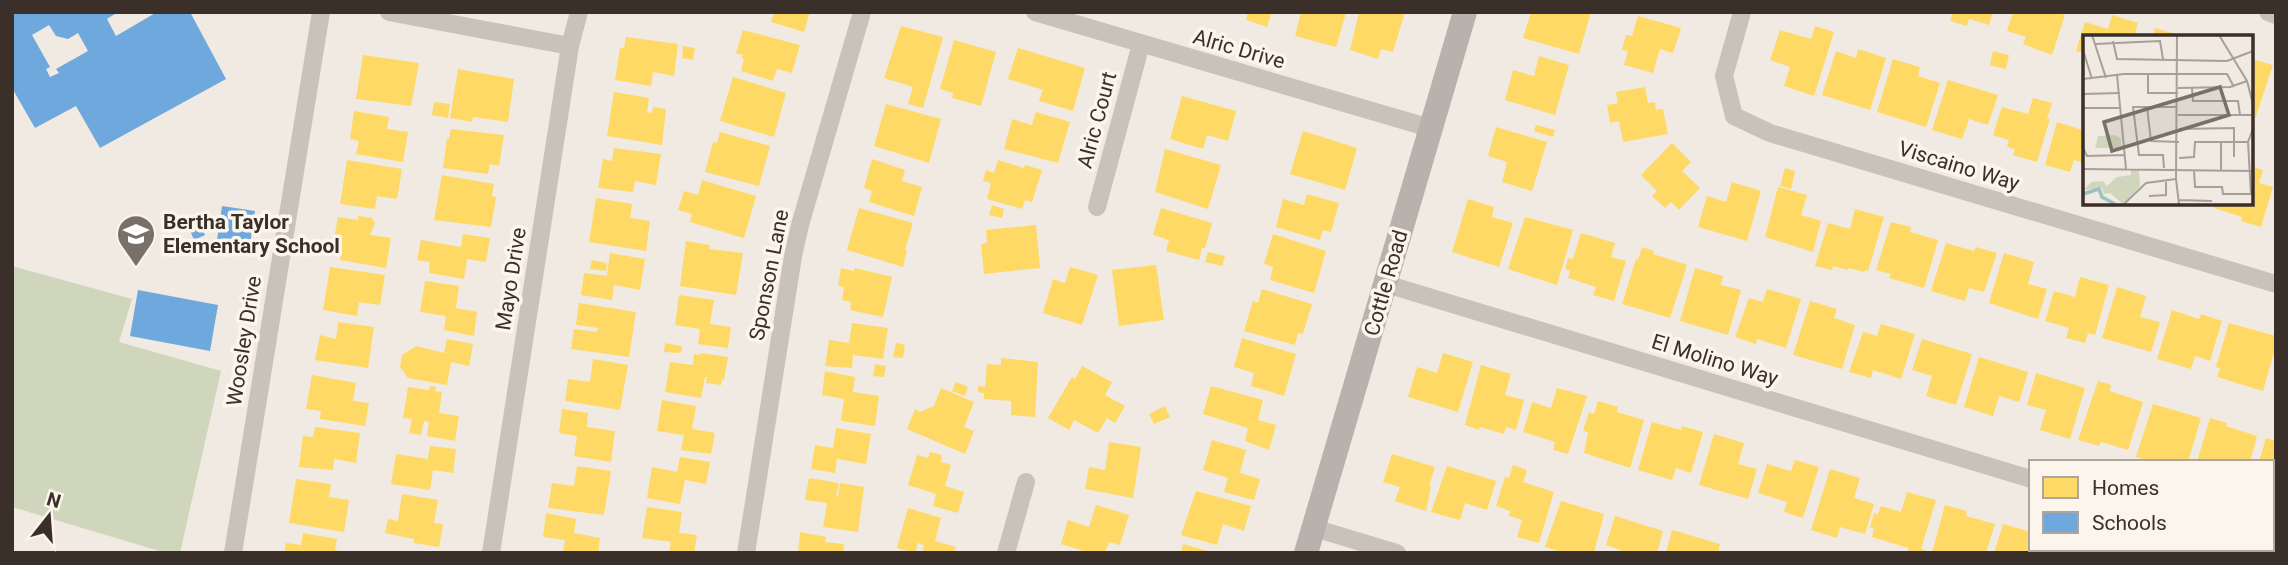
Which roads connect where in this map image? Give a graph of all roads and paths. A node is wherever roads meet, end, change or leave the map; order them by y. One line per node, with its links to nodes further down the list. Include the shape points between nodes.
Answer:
1 (321, 12): 19 (street, Woosley Drive)
2 (389, 12): 11 (street)
3 (579, 12): 11 (street, Mayo Drive)
4 (862, 12): 21 (street, Sponson Lane, via 793,256)
5 (1035, 12): 10 (street, Alric Drive)
6 (1465, 12): 12 (street, Cottle Road)
7 (1742, 12): 15 (street, Viscaino Way, via 1724,76 1734,116 1770,133)
8 (2268, 12): 9 (street)
9 (2276, 15)
10 (1141, 44): 12 (street, Alric Drive); 13 (street, Alric Court)
11 (570, 46): 20 (street, Mayo Drive)
12 (1430, 128): 14 (street, Cottle Road)
13 (1097, 207)
14 (1386, 284): 16 (street, El Molino Way); 18 (street, Cottle Road)
15 (2276, 284)
16 (2029, 478)
17 (1026, 482): 22 (street)
18 (1314, 528): 23 (street, Cottle Road); 24 (street)
19 (233, 553)
20 (491, 553)
21 (746, 553)
22 (1006, 553)
23 (1306, 553)
24 (1397, 553)

